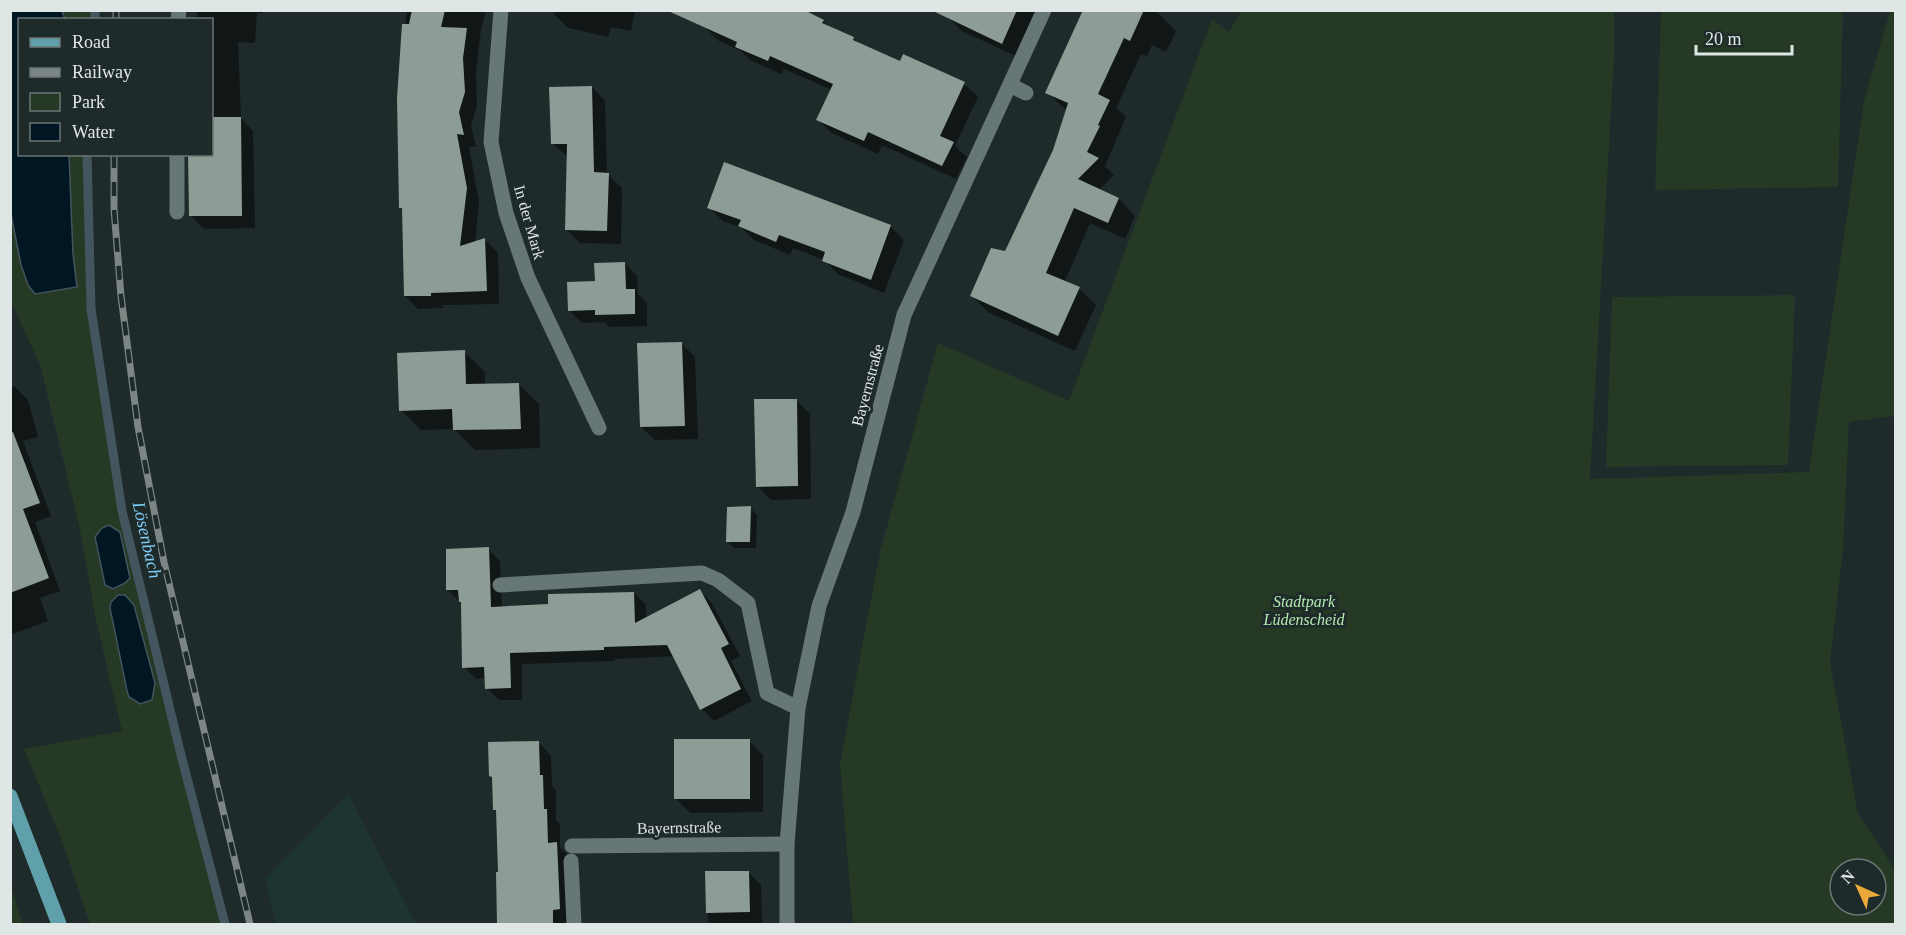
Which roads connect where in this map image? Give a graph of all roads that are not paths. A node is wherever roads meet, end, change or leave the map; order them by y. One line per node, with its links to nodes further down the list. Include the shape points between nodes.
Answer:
1 (501, 10): 7 (street, In der Mark, via 491,142 506,213 528,278)
2 (1044, 10): 3 (street, Bayernstraße)
3 (1010, 85): 4 (street); 9 (street, Bayernstraße, via 904,315 853,512 819,606)
4 (1026, 93)
5 (177, 156): 6 (street)
6 (177, 212)
7 (599, 428)
8 (500, 585): 9 (street, via 702,573 748,603 767,693)
9 (798, 708): 11 (street, Bayernstraße)
10 (10, 796): 12 (main road)
11 (787, 844): 13 (street, Bayernstraße, via 572,854); 14 (street, Bayernstraße)
12 (59, 924)
13 (574, 924)
14 (787, 924)

